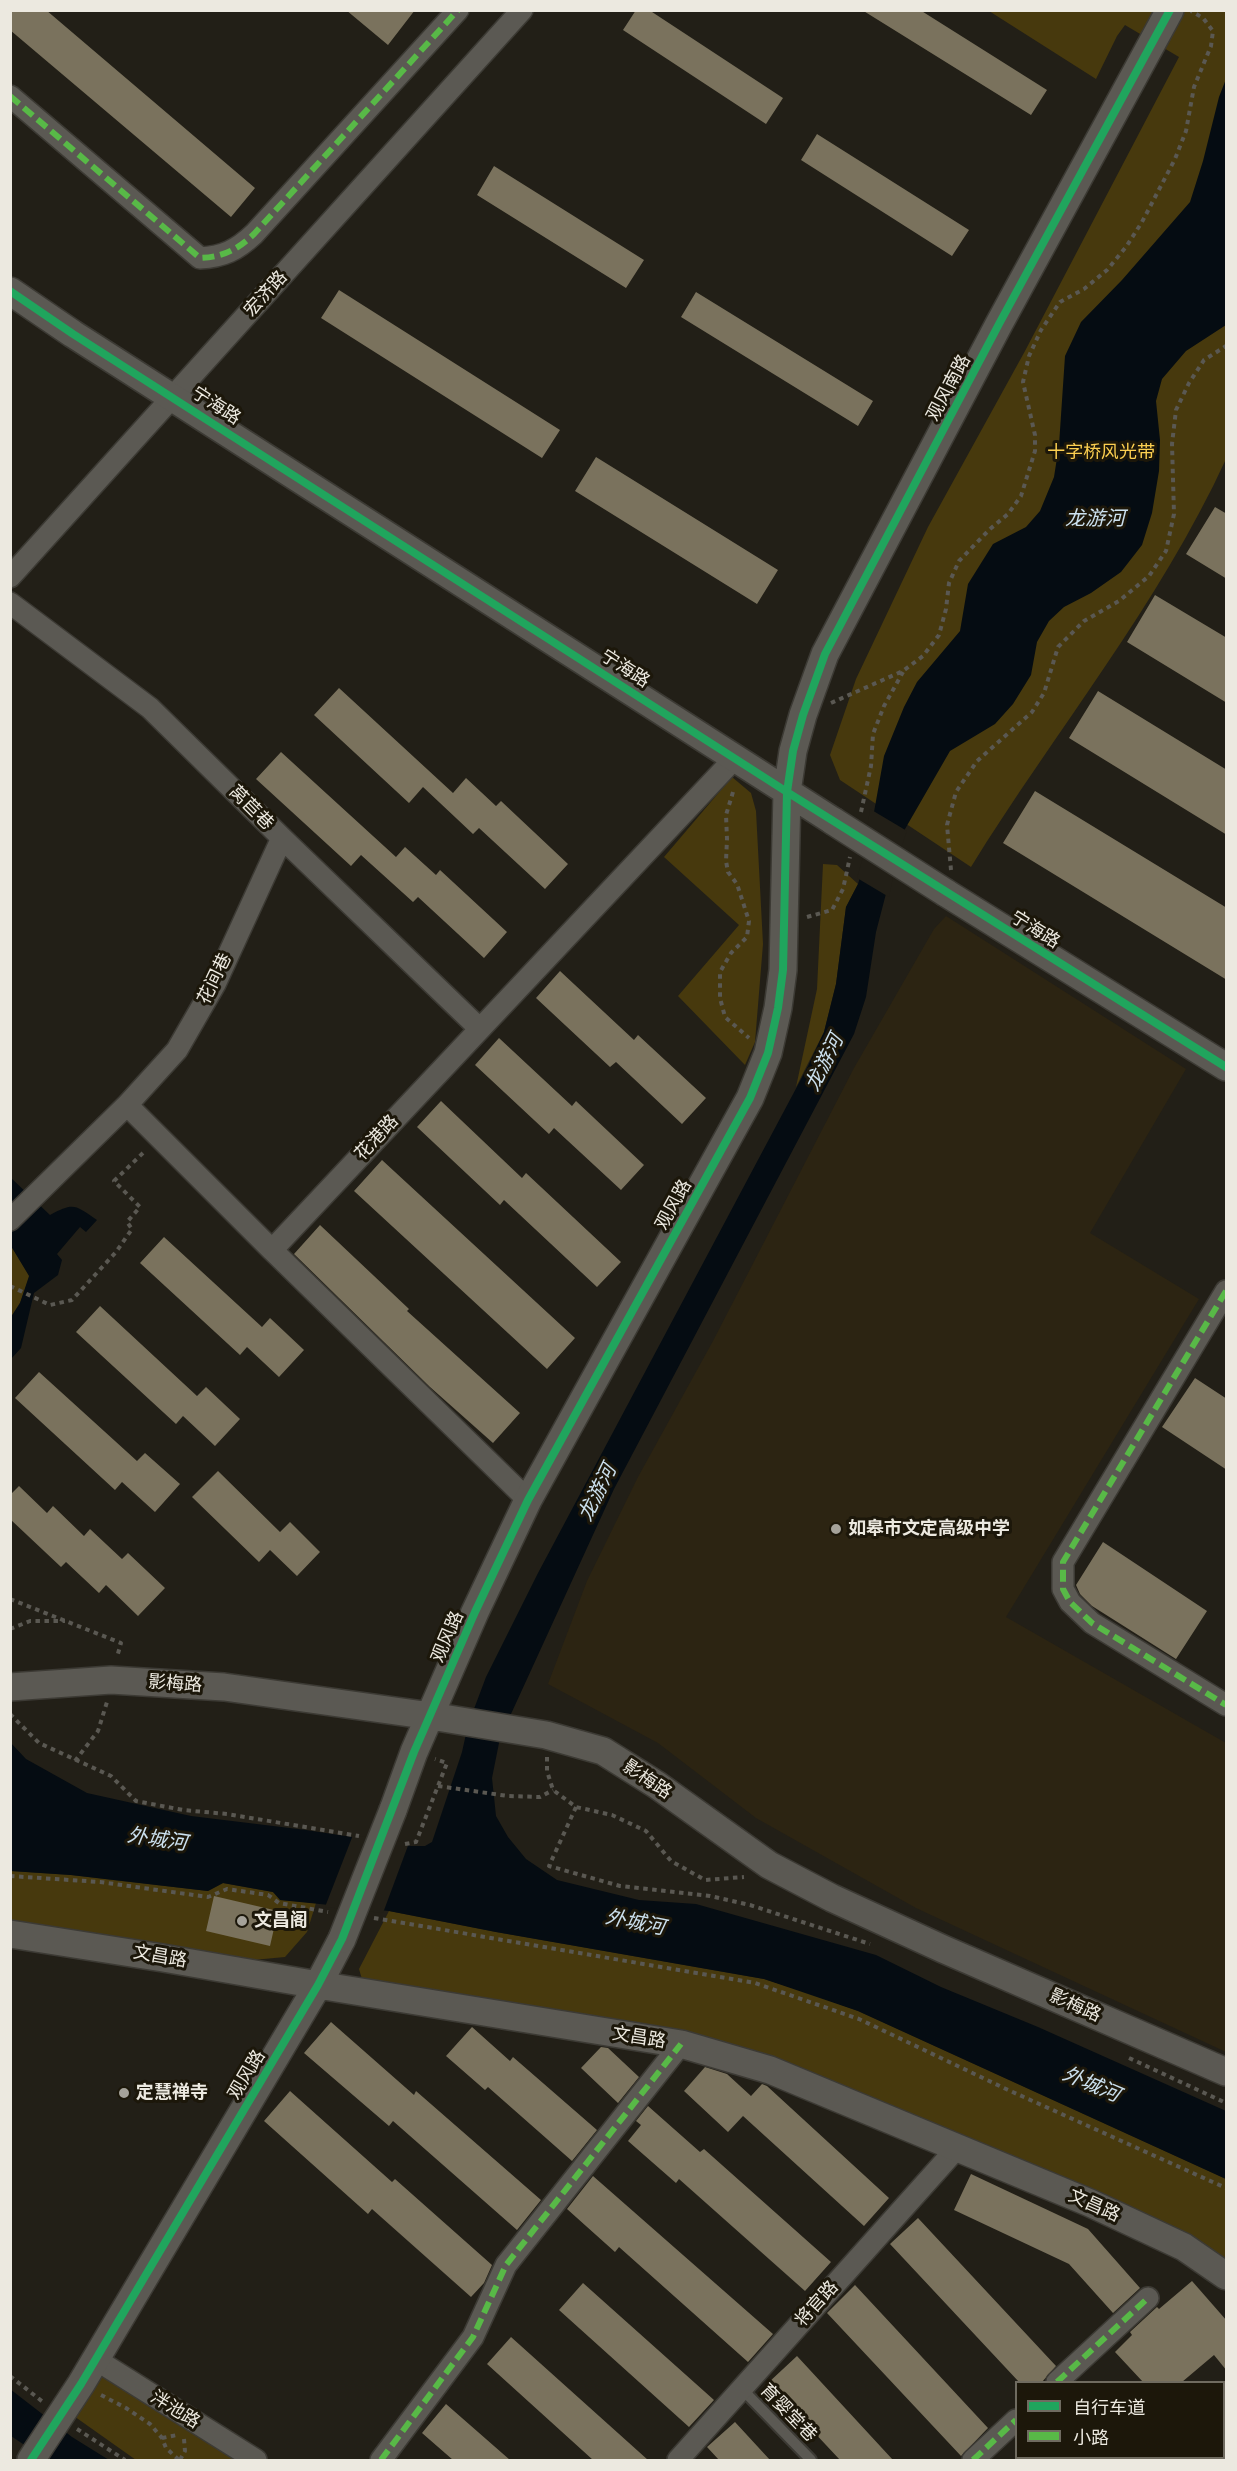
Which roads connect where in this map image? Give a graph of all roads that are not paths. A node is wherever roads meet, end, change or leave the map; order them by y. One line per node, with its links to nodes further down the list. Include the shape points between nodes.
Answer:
1 (458, 10): 4 (street, via 255,234 218,257 200,258)
2 (522, 10): 6 (street, 宏济路)
3 (1170, 10): 10 (street, 观风南路, via 825,654 793,751)
4 (10, 96)
5 (10, 291): 6 (street, 宁海路)
6 (174, 397): 7 (street, 宏济路); 9 (street, 宁海路)
7 (10, 577)
8 (10, 603): 11 (street, 莴苣巷, via 150,708)
9 (740, 761): 10 (street, 宁海路); 12 (street, 花港路)
10 (787, 792): 13 (street, 宁海路, bridge); 18 (street, 观风路, via 783,970 768,1053 744,1108)
11 (282, 838): 12 (street, 莴苣巷); 14 (street, 花间巷, via 215,984 177,1050)
12 (480, 1029): 16 (street, 花港路)
13 (1227, 1067)
14 (127, 1105): 15 (street); 16 (street)
15 (10, 1220)
16 (272, 1250): 18 (street)
17 (1227, 1291): 20 (street, via 1063,1562 1063,1588 1070,1602 1092,1623)
18 (528, 1500): 21 (street, 观风路)
19 (16, 1687): 21 (street, 影梅路, via 111,1680 224,1687)
20 (1227, 1705)
21 (431, 1716): 23 (street, 观风路, bridge); 25 (street, 影梅路, via 546,1736 603,1751 769,1865 832,1898)
22 (10, 1934): 23 (street, 文昌路)
23 (318, 1985): 24 (street, 文昌路); 29 (street, 观风路)
24 (681, 2044): 26 (street, 文昌路, via 770,2070); 35 (street, via 506,2265 473,2337)
25 (1227, 2072)
26 (957, 2148): 27 (street, 文昌路, via 1184,2247); 31 (street, 将官路)
27 (1227, 2276)
28 (1148, 2298): 30 (street)
29 (95, 2359): 33 (street, 观风路); 34 (street, 泮池路)
30 (1058, 2381)
31 (742, 2389): 36 (street, 将官路); 37 (lane, 育婴堂巷)
32 (1015, 2422): 38 (street)
33 (31, 2459)
34 (256, 2460)
35 (381, 2460)
36 (678, 2460)
37 (811, 2460)
38 (973, 2460)

